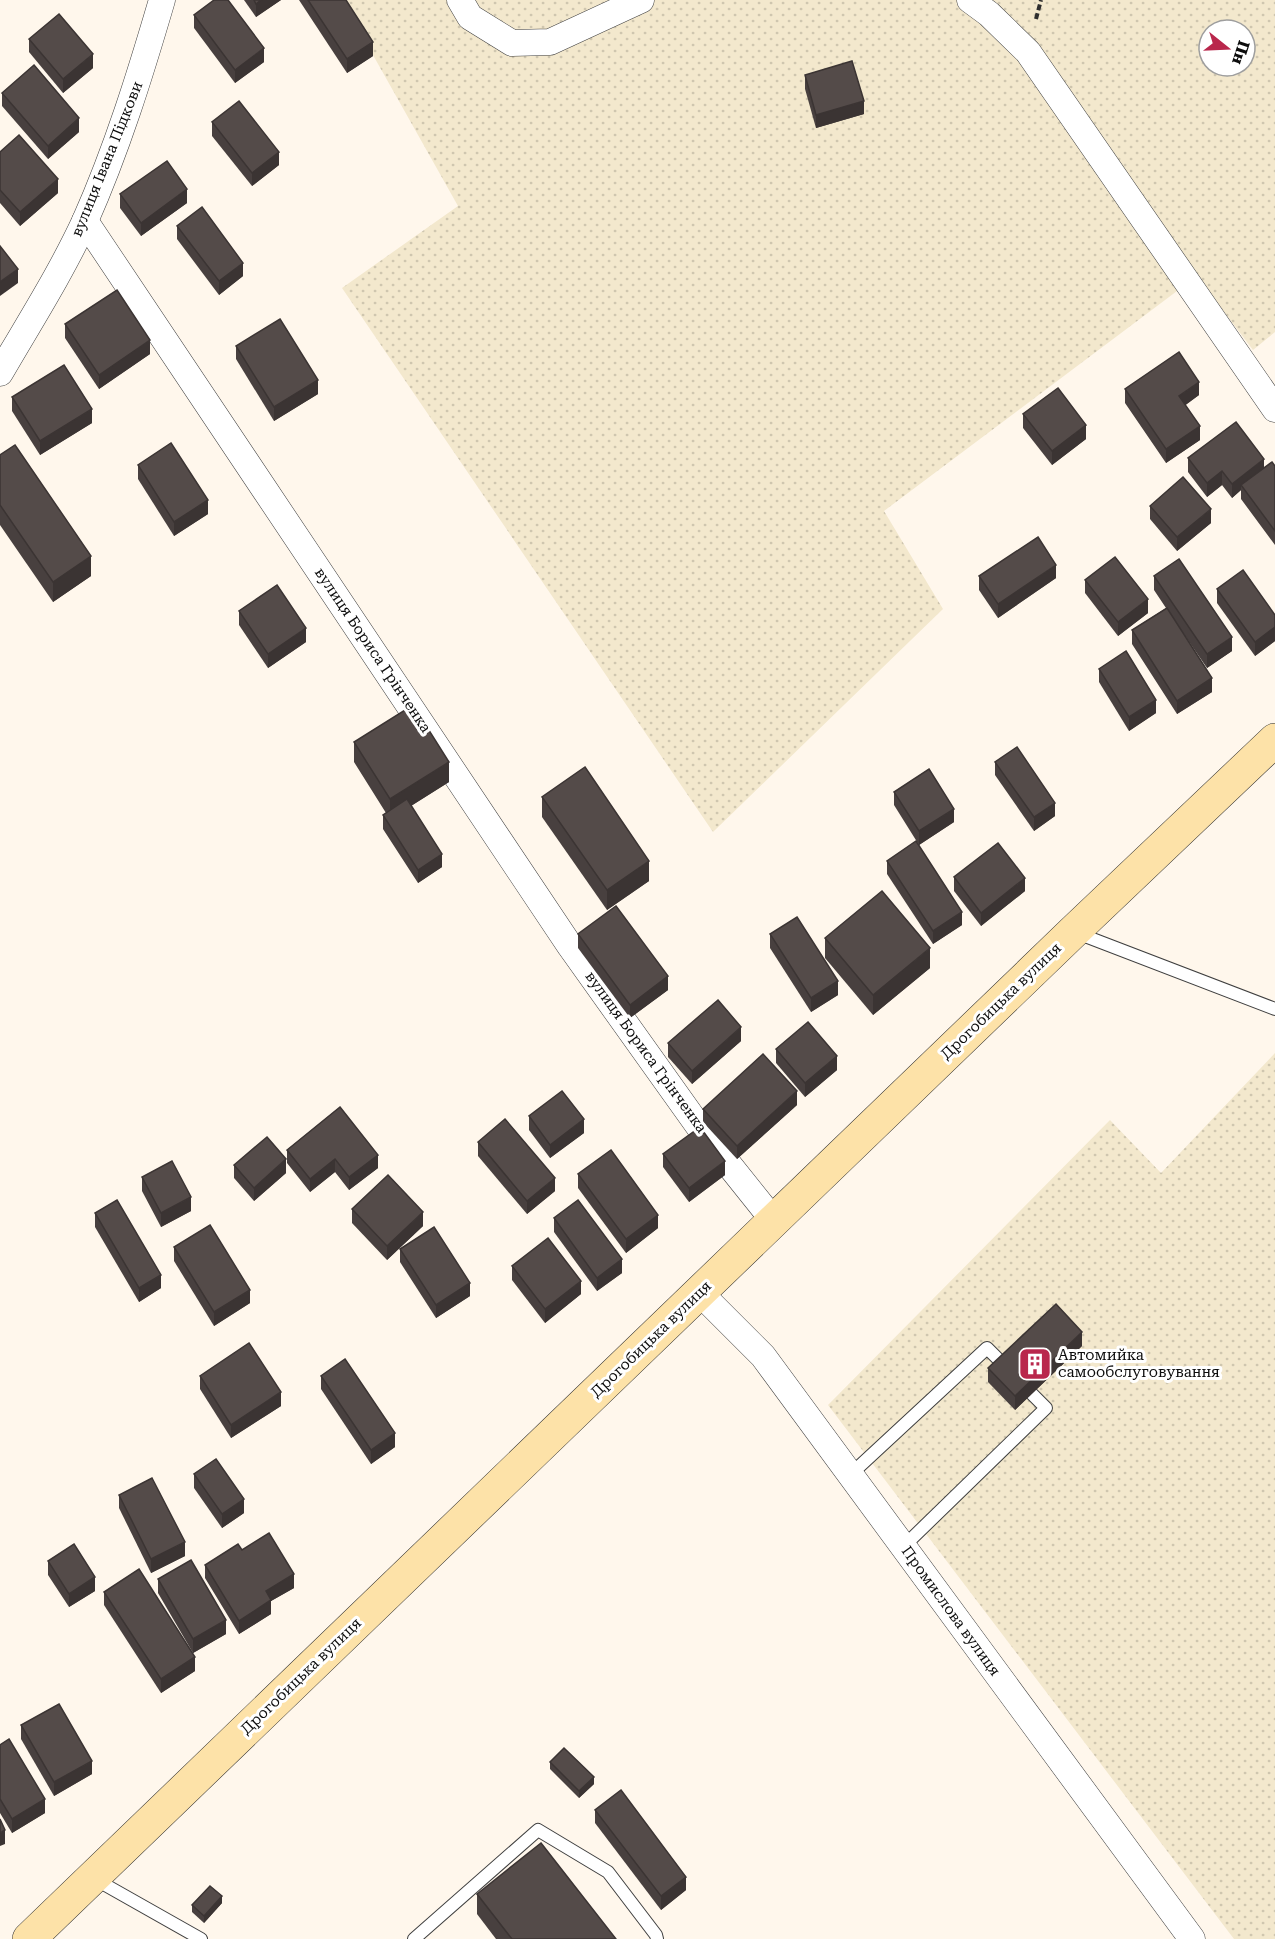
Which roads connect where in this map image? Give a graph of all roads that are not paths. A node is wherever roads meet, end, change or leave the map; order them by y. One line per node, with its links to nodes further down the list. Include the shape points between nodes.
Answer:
1 (162, 0): 5 (street, вулиця Івана Підкови, via 135,92)
2 (460, 0): 3 (street, via 471,17 512,44 550,42)
3 (641, 0)
4 (970, 0): 7 (street, via 1028,52)
5 (85, 221): 6 (street, вулиця Івана Підкови); 11 (street, вулиця Бориса Грінченка, via 570,946 702,1131)
6 (0, 373)
7 (1275, 409)
8 (1275, 740): 9 (main road, Дрогобицька вулиця)
9 (1073, 932): 10 (lane); 11 (main road, Дрогобицька вулиця)
10 (1275, 1010)
11 (774, 1221): 12 (main road, Дрогобицька вулиця)
12 (699, 1293): 13 (street, Промислова вулиця, via 764,1356); 15 (main road, Дрогобицька вулиця)
13 (850, 1475): 14 (street, Промислова вулиця); 14 (lane, via 987,1348 1046,1408)
14 (903, 1546): 20 (street, Промислова вулиця)
15 (92, 1878): 16 (main road, Дрогобицька вулиця); 17 (lane)
16 (28, 1939)
17 (201, 1939)
18 (414, 1939): 19 (lane, via 538,1830 608,1872)
19 (657, 1939)
20 (1192, 1939)

